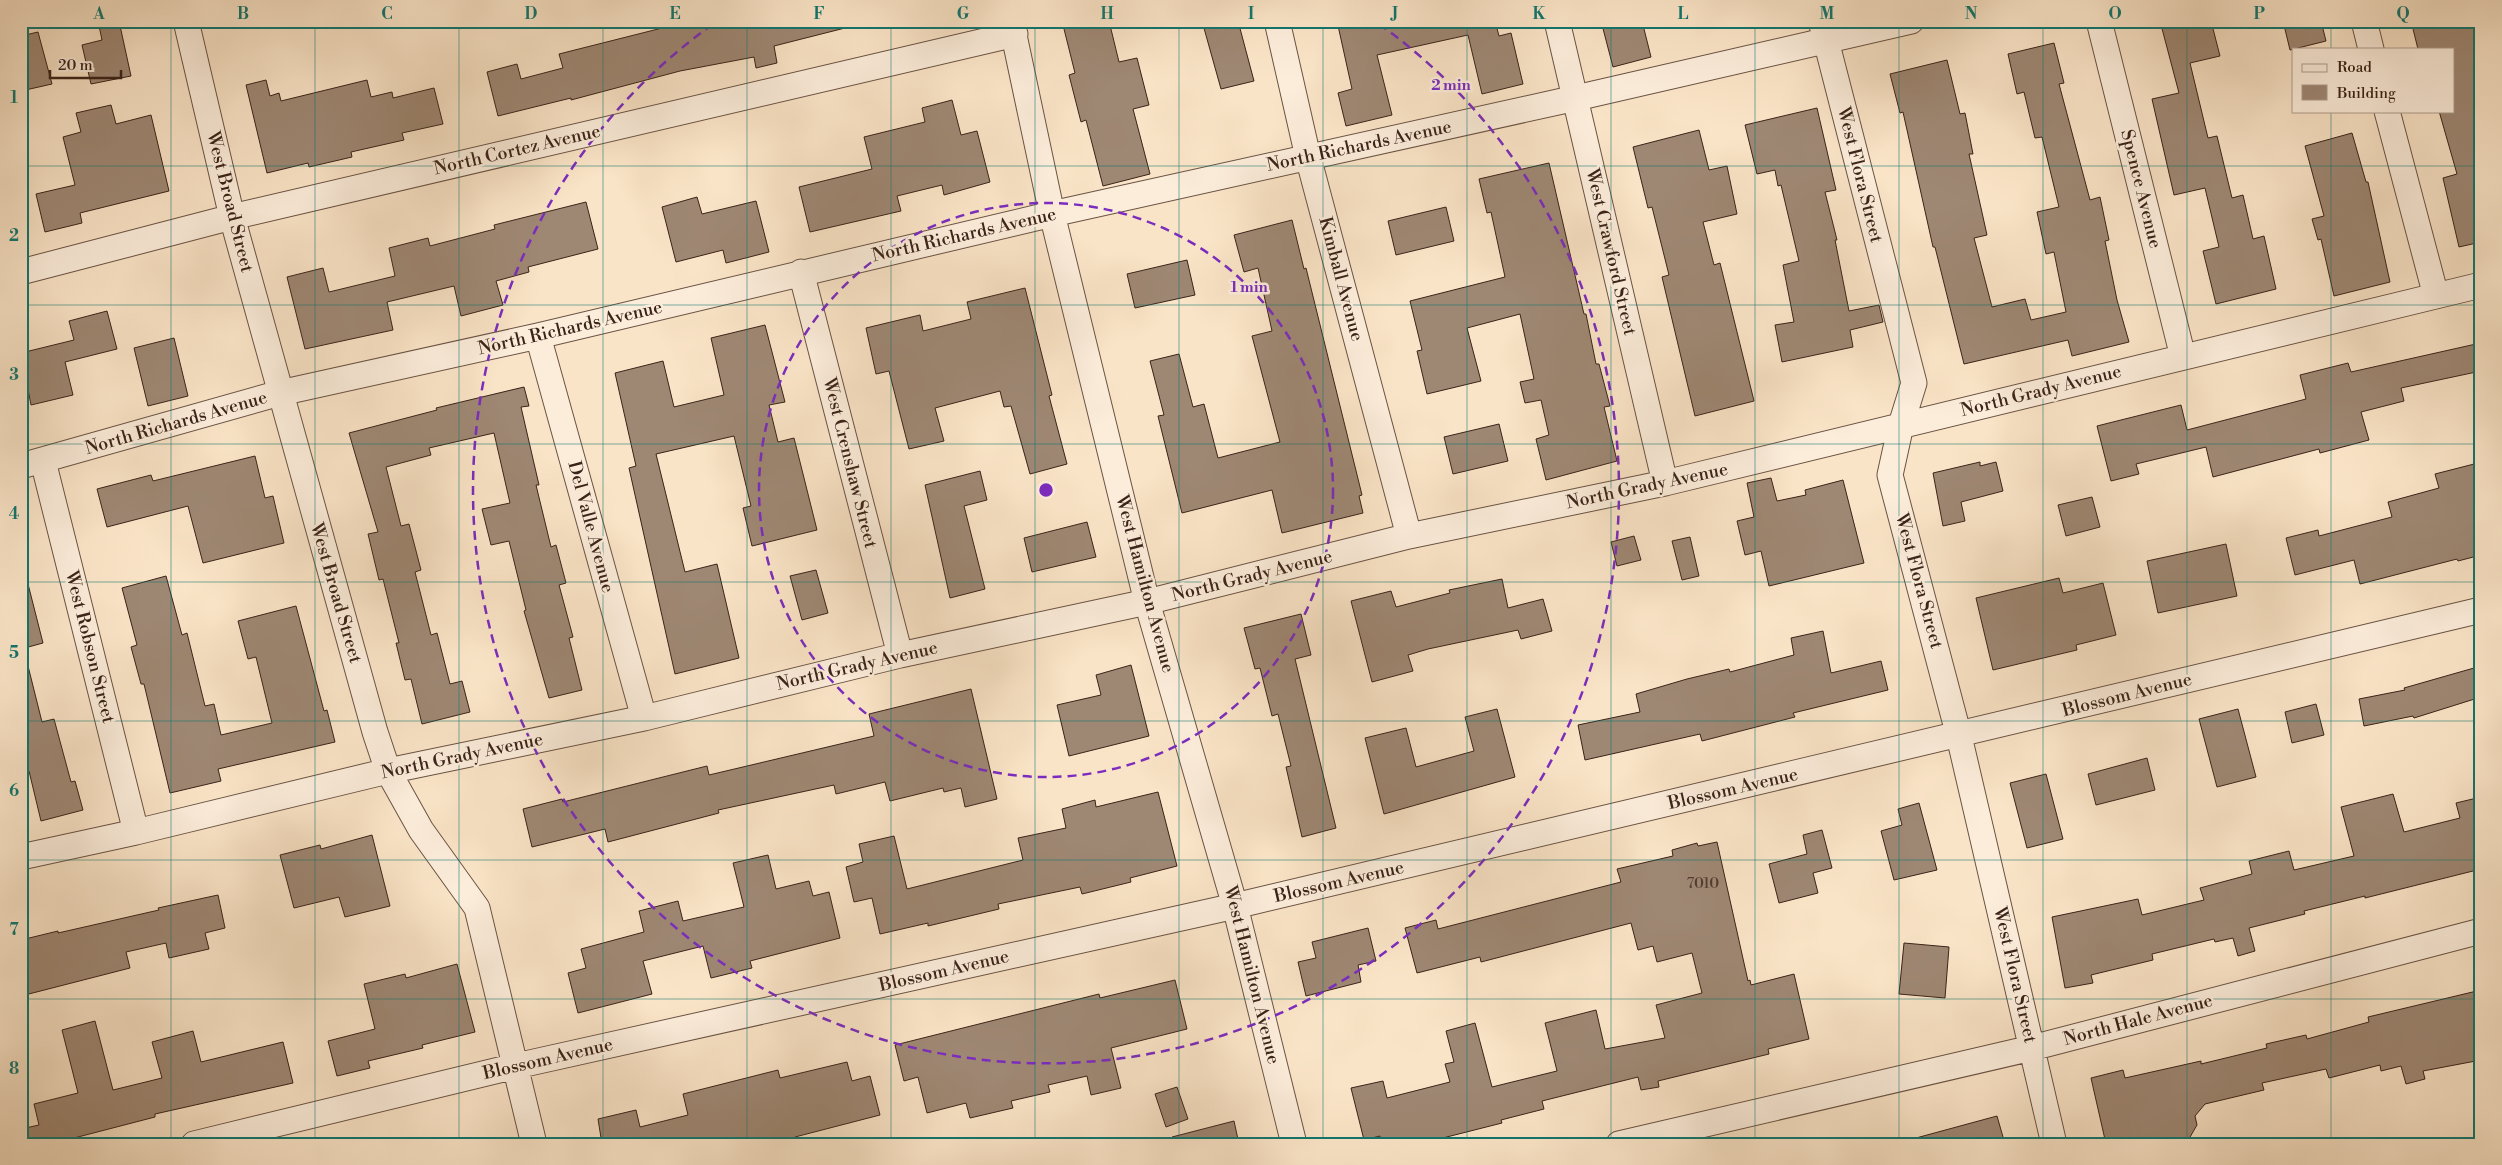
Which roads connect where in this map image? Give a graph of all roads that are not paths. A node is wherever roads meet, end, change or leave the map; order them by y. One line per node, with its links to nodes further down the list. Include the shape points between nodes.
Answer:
1 (186, 21): 14 (street, West Broad Street)
2 (1278, 21): 12 (street, Kimball Avenue)
3 (1557, 21): 10 (street, West Crawford Street)
4 (1911, 21): 8 (street, North Richards Avenue)
5 (2099, 21): 20 (street, Spence Avenue)
6 (2364, 21): 9 (street)
7 (1013, 28): 13 (street, West Hamilton Avenue); 14 (street, North Cortez Avenue)
8 (1824, 31): 10 (street, North Richards Avenue); 22 (street, West Flora Street, via 1914,383)
9 (2371, 48)
10 (1576, 98): 12 (street, North Richards Avenue); 24 (street, West Crawford Street)
11 (2387, 112): 18 (street)
12 (1308, 157): 13 (street, North Richards Avenue); 25 (street, Kimball Avenue)
13 (1052, 214): 16 (street, North Richards Avenue); 26 (street, West Hamilton Avenue)
14 (232, 217): 15 (street, North Cortez Avenue); 21 (street, West Broad Street)
15 (21, 272)
16 (801, 272): 19 (street, North Richards Avenue); 28 (street, West Crenshaw Street)
17 (2481, 285): 18 (street, North Grady Avenue)
18 (2436, 296): 20 (street, North Grady Avenue)
19 (538, 336): 21 (street, North Richards Avenue); 29 (street, Del Valle Avenue)
20 (2183, 357): 22 (street, North Grady Avenue)
21 (280, 393): 23 (street, North Richards Avenue); 31 (street, West Broad Street)
22 (1901, 425): 24 (street, North Grady Avenue); 30 (street, West Flora Street, via 1890,475)
23 (32, 464): 32 (street, West Robson Street)
24 (1666, 483): 25 (street, North Grady Avenue)
25 (1409, 536): 26 (street, North Grady Avenue)
26 (1148, 602): 28 (street, North Grady Avenue); 34 (street, West Hamilton Avenue)
27 (2481, 610): 30 (street, Blossom Avenue)
28 (900, 655): 29 (street, North Grady Avenue)
29 (644, 718): 31 (street, North Grady Avenue)
30 (1959, 736): 34 (street, Blossom Avenue); 36 (street, West Flora Street)
31 (388, 771): 32 (street, North Grady Avenue); 37 (street, West Broad Street, via 421,830 477,908)
32 (136, 832): 33 (street, North Grady Avenue)
33 (21, 857)
34 (1235, 906): 37 (street, Blossom Avenue); 40 (street, West Hamilton Avenue)
35 (2481, 930): 36 (street, North Hale Avenue)
36 (2032, 1048): 41 (street, North Hale Avenue); 42 (street, West Flora Street)
37 (516, 1066): 38 (street, Blossom Avenue); 39 (street, West Broad Street)
38 (194, 1144)
39 (534, 1144)
40 (1294, 1144)
41 (1619, 1144)
42 (2054, 1144)

